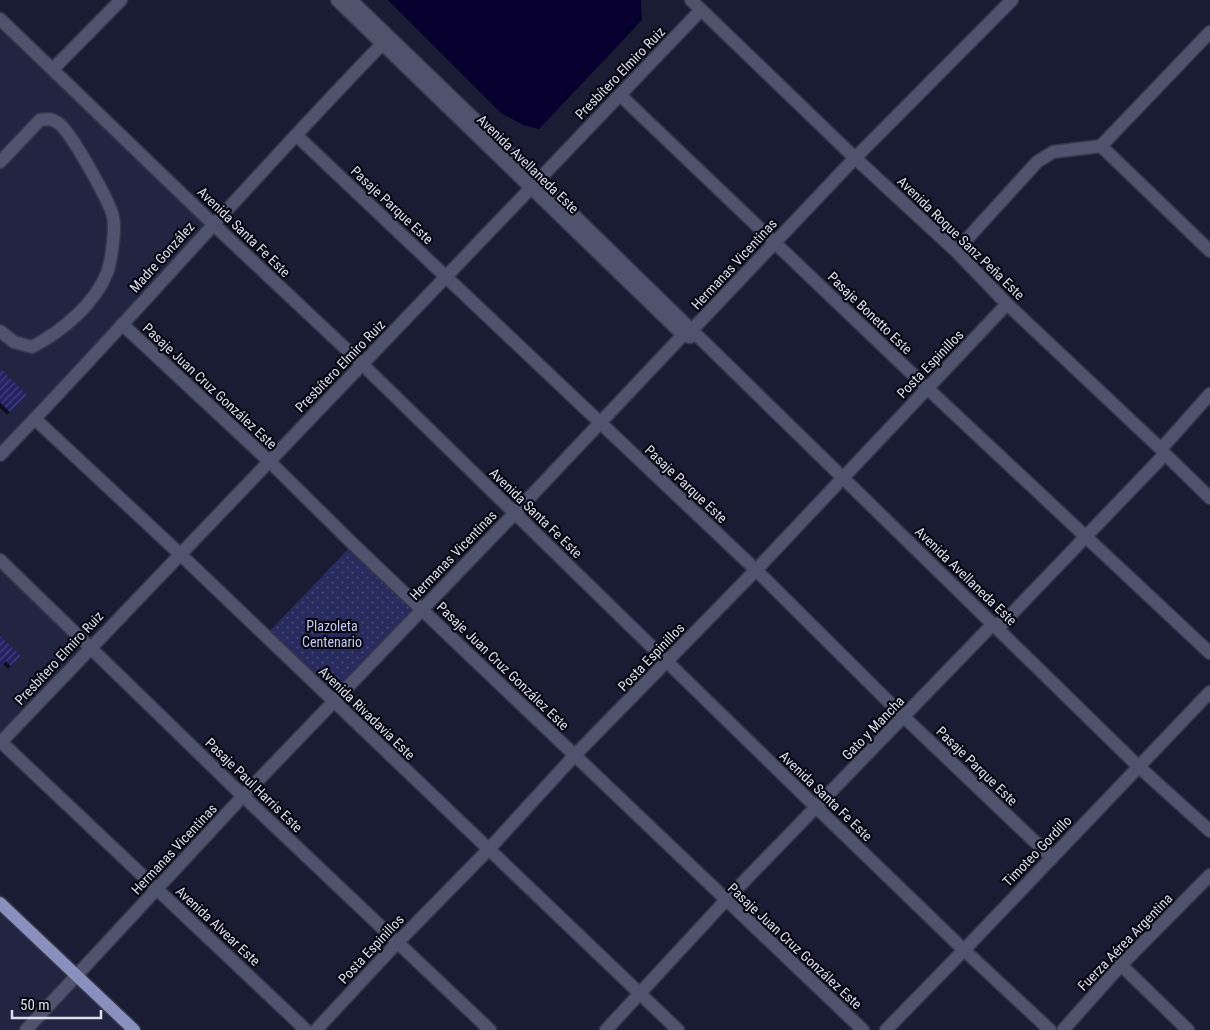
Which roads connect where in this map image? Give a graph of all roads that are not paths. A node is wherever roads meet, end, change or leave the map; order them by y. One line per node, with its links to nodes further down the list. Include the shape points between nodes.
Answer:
1 (121, 0): 10 (street)
2 (336, 0): 9 (street, Avenida Avellaneda Este)
3 (351, 0): 9 (street, Avenida Avellaneda Este)
4 (691, 0): 6 (street, Avenida Roque Sanz Peña Este)
5 (1012, 0): 14 (street, Hermanas Vicentinas)
6 (701, 10): 11 (street, Presbítero Elmiro Ruiz); 14 (street, Avenida Roque Sanz Peña Este)
7 (0, 19): 10 (street, Avenida Santa Fe Este)
8 (1210, 32): 13 (street)
9 (386, 40): 12 (street, Madre González); 16 (street, Avenida Avellaneda Este)
10 (53, 69): 17 (street, Avenida Santa Fe Este)
11 (620, 95): 16 (street, Presbítero Elmiro Ruiz); 18 (street, Pasaje Bonetto Este)
12 (296, 135): 17 (street, Madre González); 21 (street, Pasaje Parque Este)
13 (1101, 146): 19 (street, via 1053,152 1037,162); 20 (street)
14 (855, 158): 18 (street, Hermanas Vicentinas); 19 (street, Avenida Roque Sanz Peña Este)
15 (0, 162): 24 (street, via 40,120 49,118 60,123 104,194 113,217 114,234 107,273 88,304 48,338 32,347 14,342)
16 (534, 184): 21 (street, Presbítero Elmiro Ruiz); 25 (street, Avenida Avellaneda Este)
17 (212, 224): 23 (street, Madre González); 26 (street, Avenida Santa Fe Este)
18 (774, 242): 25 (street, Hermanas Vicentinas); 27 (street, Pasaje Bonetto Este)
19 (956, 251): 22 (street, Avenida Roque Sanz Peña Este)
20 (1210, 251)
21 (446, 277): 26 (street, Presbítero Elmiro Ruiz); 30 (street, Pasaje Parque Este)
22 (1007, 304): 27 (street, Posta Espinillos); 31 (street, Avenida Roque Sanz Peña Este)
23 (122, 324): 29 (street, Madre González); 33 (street, Pasaje Juan Cruz González Este)
24 (0, 331)
25 (687, 333): 30 (street, Hermanas Vicentinas); 34 (street, Avenida Avellaneda Este, via 702,341)
26 (362, 364): 33 (street, Presbítero Elmiro Ruiz); 36 (street, Avenida Santa Fe Este)
27 (927, 388): 34 (street, Posta Espinillos); 37 (street, Pasaje Bonetto Este)
28 (1210, 394): 31 (street, Gato y Mancha)
29 (35, 419): 32 (street, Madre González); 38 (street, Avenida Rivadavia Este)
30 (599, 423): 36 (street, Hermanas Vicentinas); 40 (street, Pasaje Parque Este)
31 (1163, 452): 35 (street, Avenida Roque Sanz Peña Este); 37 (street, Gato y Mancha)
32 (0, 455)
33 (269, 461): 38 (street, Presbítero Elmiro Ruiz); 41 (street, Pasaje Juan Cruz González Este)
34 (843, 478): 40 (street, Posta Espinillos); 42 (street, Avenida Avellaneda Este)
35 (1210, 498)
36 (514, 514): 41 (street, Hermanas Vicentinas); 45 (street, Avenida Santa Fe Este)
37 (1086, 538): 42 (street, Gato y Mancha, via 1002,624); 44 (street, Pasaje Bonetto Este)
38 (180, 554): 43 (street, Presbítero Elmiro Ruiz); 47 (street, Avenida Rivadavia Este)
39 (0, 560): 43 (street, Pasaje Paul Harris Este)
40 (756, 570): 45 (street, Posta Espinillos); 48 (street, Pasaje Parque Este)
41 (422, 608): 47 (street, Hermanas Vicentinas); 50 (street, Pasaje Juan Cruz González Este)
42 (994, 624): 48 (street, Gato y Mancha); 51 (street, Avenida Avellaneda Este)
43 (90, 647): 49 (street, Presbítero Elmiro Ruiz); 52 (street, Pasaje Paul Harris Este)
44 (1210, 653)
45 (668, 661): 50 (street, Posta Espinillos); 53 (street, Avenida Santa Fe Este)
46 (1210, 692): 51 (street, Timoteo Gordillo)
47 (333, 701): 52 (street, Hermanas Vicentinas); 55 (street, Avenida Rivadavia Este)
48 (904, 717): 53 (street, Gato y Mancha); 56 (street, Pasaje Parque Este)
49 (0, 742): 58 (street, Avenida Alvear Este)
50 (575, 756): 55 (street, Posta Espinillos); 59 (street, Pasaje Juan Cruz González Este)
51 (1139, 767): 54 (street, Avenida Avellaneda Este); 56 (street, Timoteo Gordillo)
52 (243, 796): 58 (street, Hermanas Vicentinas); 61 (street, Pasaje Paul Harris Este)
53 (817, 808): 59 (street, Gato y Mancha); 62 (street, Avenida Santa Fe Este)
54 (1210, 831)
55 (489, 849): 61 (street, Posta Espinillos); 65 (street, Avenida Rivadavia Este)
56 (1052, 858): 62 (street, Timoteo Gordillo)
57 (1210, 875): 63 (street, Fuerza Aérea Argentina)
58 (157, 889): 64 (street, Hermanas Vicentinas); 68 (street, Avenida Alvear Este)
59 (726, 900): 65 (street, Gato y Mancha); 73 (street, Pasaje Juan Cruz González Este)
60 (0, 903): 64 (main road)
61 (397, 943): 69 (street, Posta Espinillos); 70 (street, Pasaje Paul Harris Este)
62 (964, 950): 74 (street, Timoteo Gordillo); 75 (street, Avenida Santa Fe Este)
63 (1122, 965): 76 (street, Fuerza Aérea Argentina); 77 (street)
64 (77, 975): 66 (street, Hermanas Vicentinas); 67 (main road)
65 (640, 994): 71 (street, Gato y Mancha); 72 (street, Avenida Rivadavia Este)
66 (26, 1030)
67 (134, 1030)
68 (306, 1030)
69 (316, 1030)
70 (490, 1030)
71 (606, 1030)
72 (678, 1030)
73 (863, 1030)
74 (886, 1030)
75 (1050, 1030)
76 (1063, 1030)
77 (1188, 1030)

